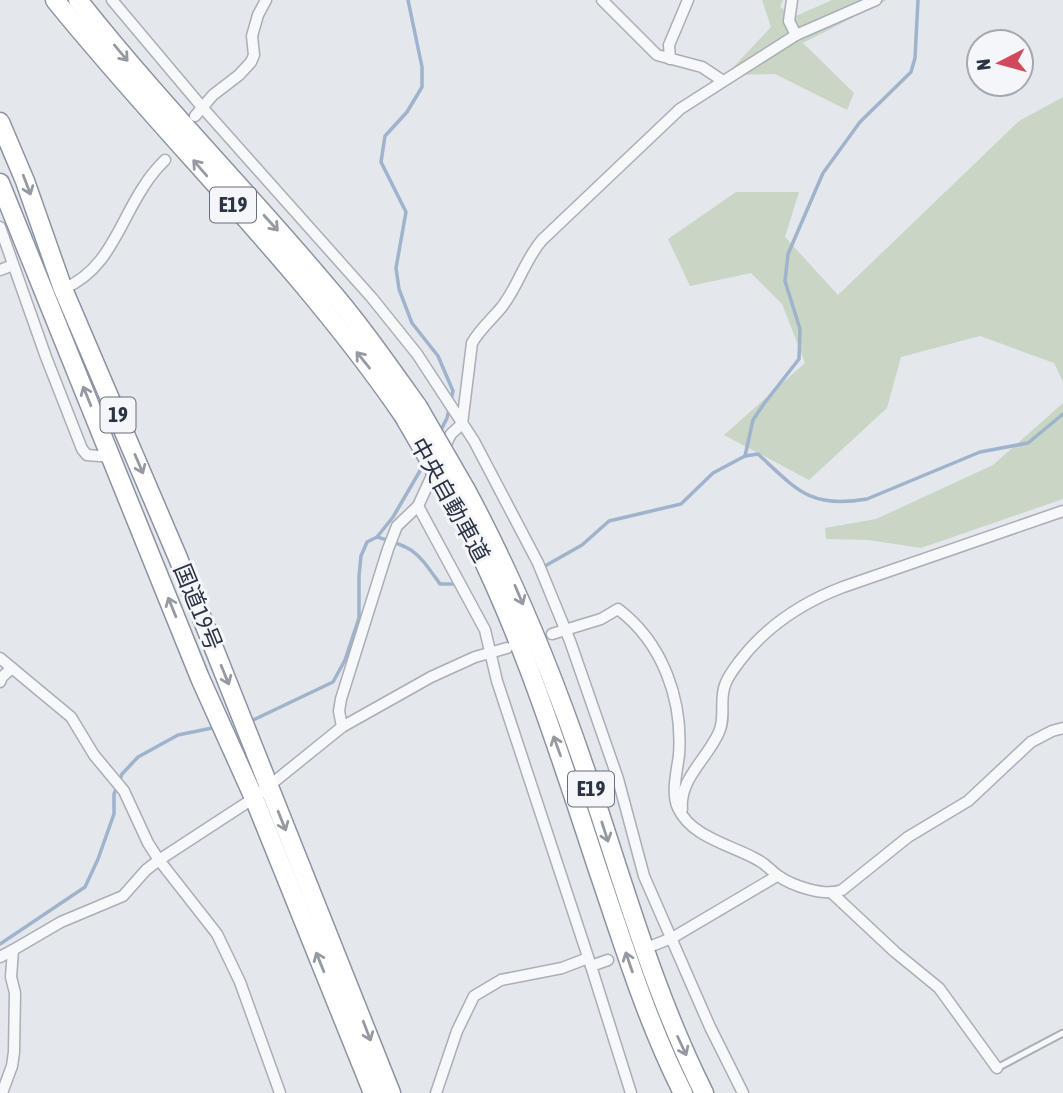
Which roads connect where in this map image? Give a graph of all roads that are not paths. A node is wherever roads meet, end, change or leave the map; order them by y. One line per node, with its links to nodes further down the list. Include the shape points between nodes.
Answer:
1 (55, 0): 21 (highway, 中央自動車道 / E19, one-way to 1)
2 (78, 0): 21 (highway, 中央自動車道 / E19, one-way to 21, via 137,73 326,284 356,322)
3 (112, 0): 12 (street)
4 (266, 0): 12 (street, via 252,36 251,62)
5 (602, 0): 10 (street, via 657,55)
6 (688, 0): 10 (street, via 668,45)
7 (792, 0): 9 (street, via 789,22)
8 (876, 0): 9 (street)
9 (796, 35): 11 (street)
10 (670, 59): 11 (street, via 702,67)
11 (723, 81): 22 (street, via 667,120 530,254 501,308 472,343)
12 (202, 107): 13 (street); 22 (street, via 372,298 417,354)
13 (195, 116)
14 (0, 122): 20 (highway, 国道19号 / 19, one-way to 20)
15 (165, 160): 20 (street, via 143,187 105,256 84,277)
16 (0, 183): 23 (highway, 国道19号 / 19, one-way to 16)
17 (0, 227): 18 (street)
18 (13, 265): 19 (street); 23 (street, via 82,449 87,455)
19 (0, 270)
20 (63, 289): 36 (highway, 国道19号 / 19, one-way to 36, via 238,707)
21 (410, 411): 24 (highway, 中央自動車道 / E19, bridge)
22 (460, 420): 25 (street); 27 (street, via 532,552)
23 (112, 457): 36 (highway, 国道19号 / 19, one-way to 23, via 216,716)
24 (461, 498): 55 (highway, 中央自動車道 / E19, one-way to 24, via 632,971 521,646); 56 (highway, 中央自動車道 / E19, one-way to 56, via 499,550 542,650 649,965)
25 (418, 506): 30 (street, via 485,629); 34 (street, via 397,526 388,549 341,699)
26 (1063, 511): 37 (street, via 843,587 781,618 728,677 720,732 686,784)
27 (565, 631): 28 (street); 37 (street, via 618,609 652,645 667,670 679,723 675,792); 41 (street, via 618,779 644,876)
28 (552, 634)
29 (506, 648): 30 (street)
30 (491, 652): 34 (street, via 431,677); 46 (street)
31 (0, 658): 32 (street)
32 (12, 668): 33 (street); 38 (street, via 71,717 124,792)
33 (0, 682)
34 (342, 727): 36 (street)
35 (1063, 729): 40 (street, via 1031,742 968,801 908,837)
36 (261, 793): 38 (street); 51 (highway, 国道19号 / 19, one-way to 36); 52 (highway, 国道19号 / 19, one-way to 52)
37 (682, 813): 39 (street, via 703,834 767,864)
38 (159, 860): 43 (street, via 123,896 61,922); 50 (street, via 226,951)
39 (777, 876): 40 (street, via 809,890); 41 (street)
40 (833, 894): 48 (street, via 939,988)
41 (671, 938): 42 (street); 57 (street)
42 (654, 945)
43 (13, 950): 44 (street); 49 (street, via 14,1052)
44 (0, 957)
45 (608, 960): 46 (street)
46 (590, 962): 53 (street, via 501,980 474,996); 54 (street)
47 (1063, 1033): 48 (lane)
48 (997, 1068)
49 (2, 1093)
50 (280, 1093)
51 (373, 1093)
52 (391, 1093)
53 (436, 1093)
54 (631, 1093)
55 (683, 1093)
56 (704, 1093)
57 (743, 1093)

